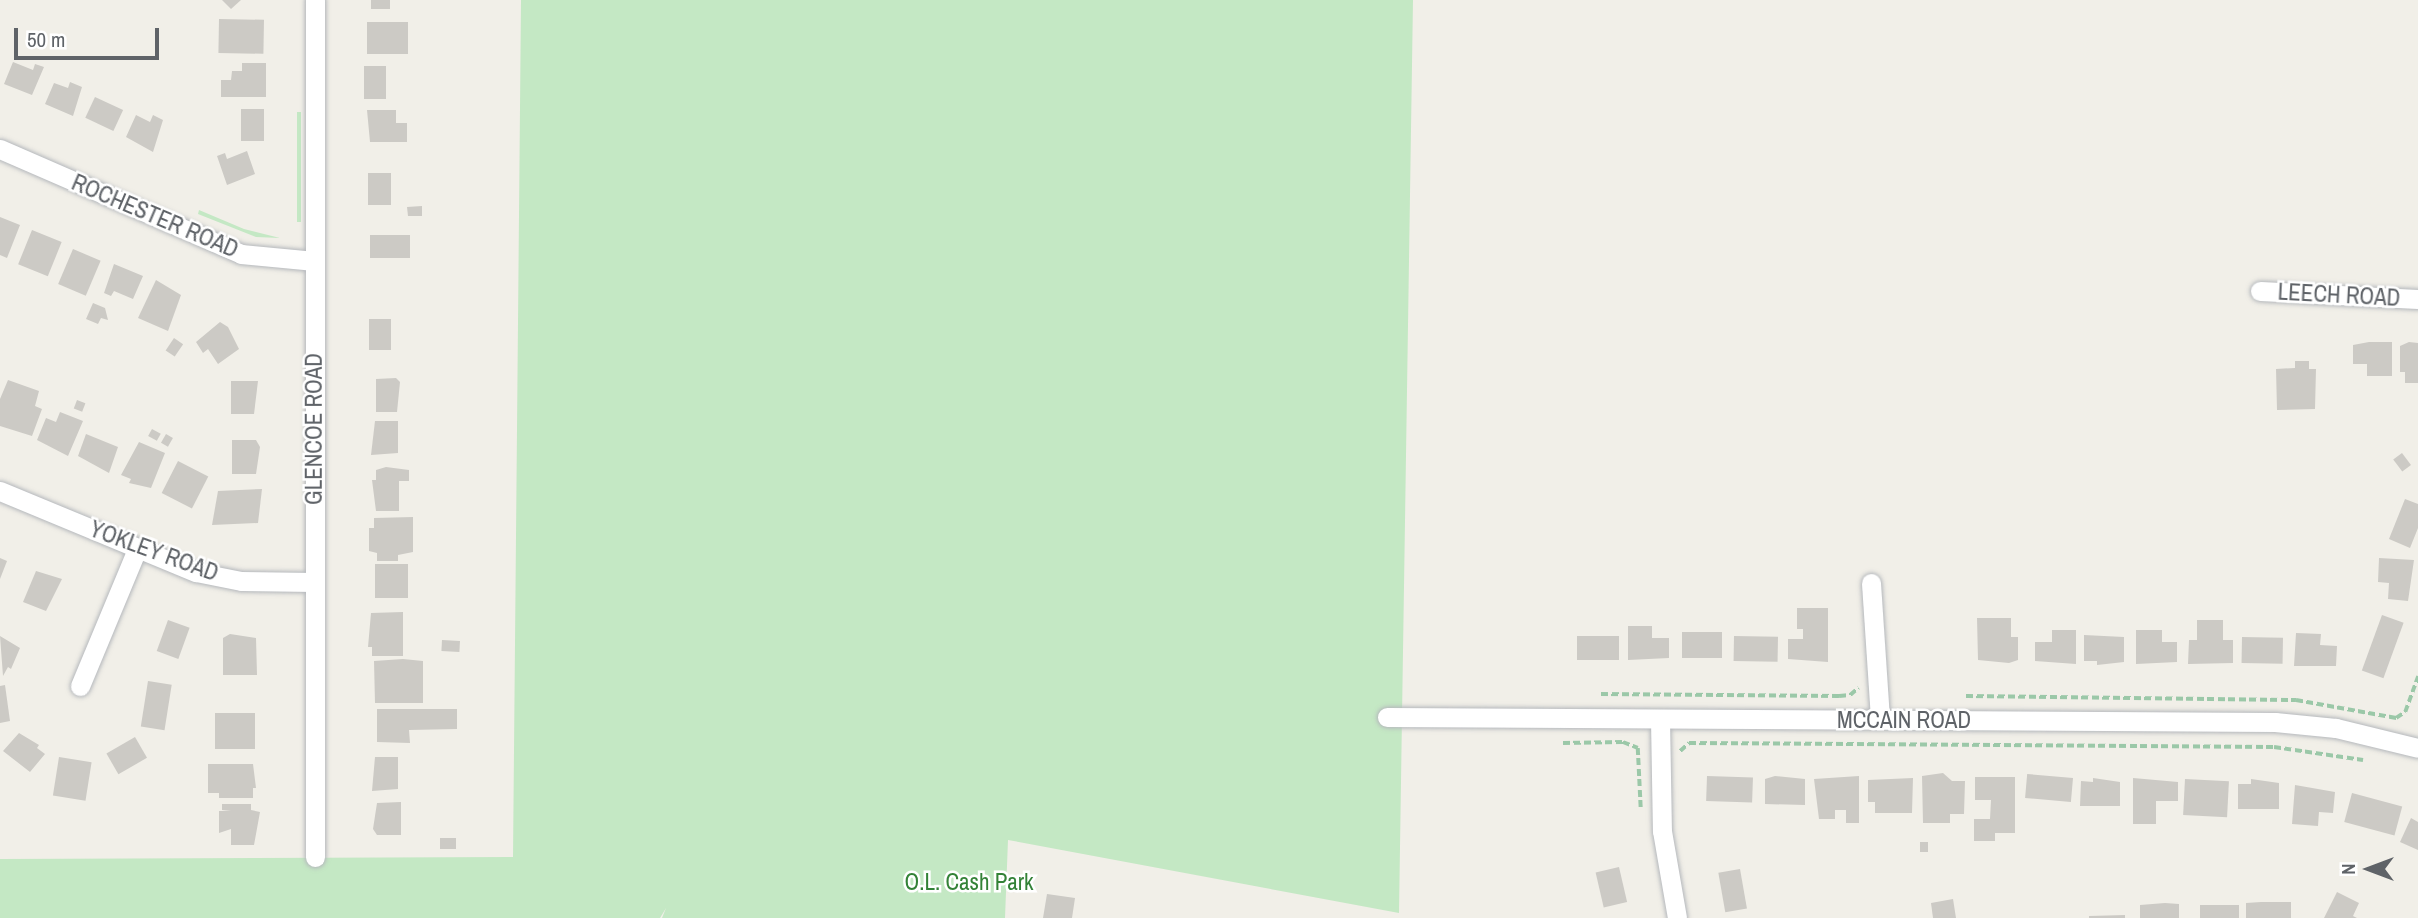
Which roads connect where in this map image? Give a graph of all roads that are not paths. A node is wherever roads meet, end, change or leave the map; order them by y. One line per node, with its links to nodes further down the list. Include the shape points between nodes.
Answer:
1 (316, 0): 3 (street, GLENCOE ROAD)
2 (0, 149): 3 (street, ROCHESTER ROAD, via 241,254)
3 (315, 261): 8 (street, GLENCOE ROAD)
4 (2260, 291): 5 (street, LEECH ROAD)
5 (2418, 299)
6 (0, 491): 7 (street, YOKLEY ROAD)
7 (137, 549): 8 (street, YOKLEY ROAD, via 226,578); 10 (street)
8 (314, 582): 15 (street, GLENCOE ROAD)
9 (1871, 583): 13 (street)
10 (80, 686)
11 (1387, 717): 12 (street, MCCAIN ROAD)
12 (1660, 719): 13 (street, MCCAIN ROAD); 16 (street, via 1662,831)
13 (1880, 719): 14 (street, MCCAIN ROAD, via 2274,722)
14 (2416, 743)
15 (315, 857)
16 (1677, 918)

